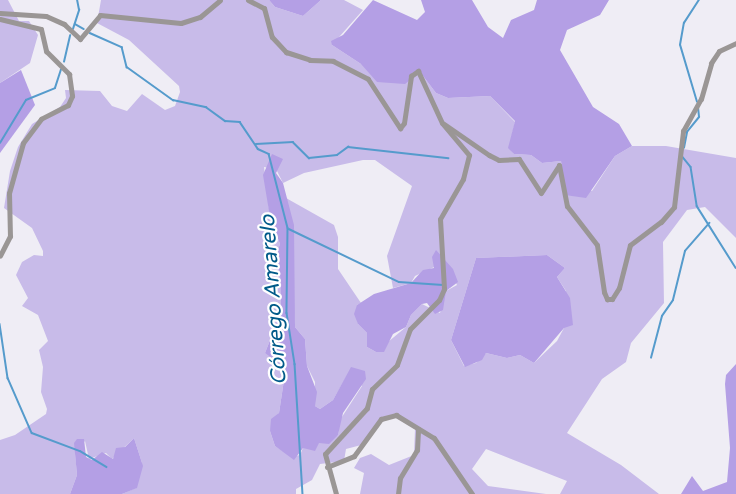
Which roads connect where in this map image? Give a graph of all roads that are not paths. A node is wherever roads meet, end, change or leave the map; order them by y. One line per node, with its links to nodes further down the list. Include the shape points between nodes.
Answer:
1 (220, 0): 3 (street, via 200,17 181,23 100,15 80,39 62,22 46,16)
2 (248, 0): 6 (street, via 264,8 272,37 286,52 310,60 333,61 368,79 398,127 404,123 411,76 418,71)
3 (0, 13)
4 (0, 19): 7 (street, via 41,29 46,51 69,74 72,92 68,105 44,116 23,143 9,193 10,236)
5 (736, 43): 6 (street, via 719,51 711,63 701,99 683,131 674,207 630,245 619,288 612,299 607,299 604,292 597,245 567,206 559,165 541,193 519,159 499,160)
6 (442, 123): 9 (street, via 469,156 463,179 441,219 444,289 439,300 410,329 397,365 372,389 368,408 327,449)
7 (0, 256)
8 (418, 429): 9 (street, via 403,417 381,419 354,456); 11 (street, via 417,450 400,478); 12 (street, via 440,445)
9 (327, 467): 10 (street)
10 (336, 494)
11 (398, 494)
12 (472, 494)

